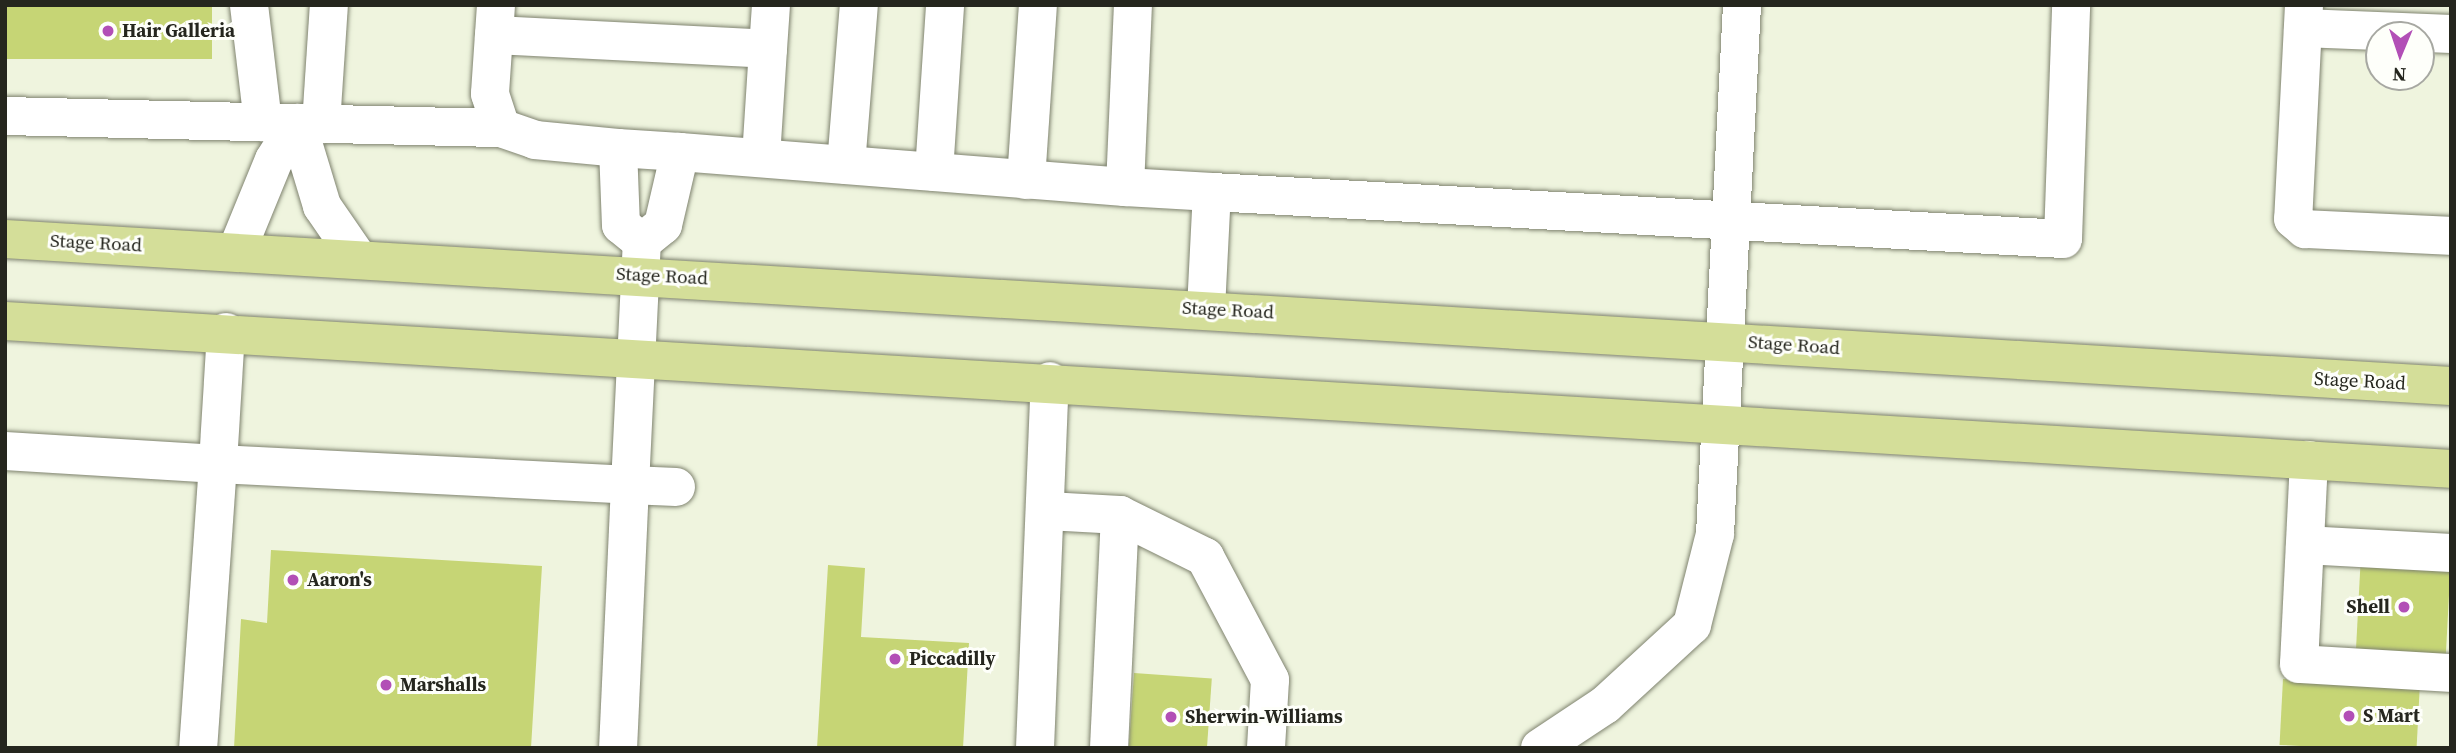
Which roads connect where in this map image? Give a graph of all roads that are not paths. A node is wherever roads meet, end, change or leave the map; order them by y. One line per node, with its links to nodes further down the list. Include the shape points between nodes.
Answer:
1 (249, 5): 15 (lane)
2 (329, 5): 15 (lane)
3 (771, 5): 13 (lane)
4 (859, 5): 20 (lane)
5 (944, 5): 21 (lane)
6 (1038, 5): 22 (lane)
7 (1133, 5): 23 (lane)
8 (1742, 5): 25 (lane)
9 (2071, 5): 25 (lane, via 2063,239)
10 (2304, 17): 12 (lane); 26 (lane, via 2293,219 2305,229)
11 (495, 20): 13 (lane); 16 (lane, via 490,94)
12 (2451, 34)
13 (768, 49): 19 (lane)
14 (5, 116): 15 (lane)
15 (294, 123): 16 (lane); 28 (lane); 29 (lane, via 322,206)
16 (501, 128): 17 (lane, via 535,140)
17 (618, 148): 18 (lane); 30 (lane, via 621,225)
18 (680, 152): 19 (lane); 30 (lane, via 663,225)
19 (761, 158): 20 (lane)
20 (846, 165): 21 (lane)
21 (934, 172): 22 (lane)
22 (1026, 180): 23 (lane)
23 (1125, 187): 24 (lane)
24 (1212, 192): 25 (lane); 31 (lane)
25 (1730, 223): 34 (lane)
26 (2451, 236)
27 (5, 239): 28 (main road, Stage Road)
28 (237, 250): 29 (main road, Stage Road)
29 (357, 257): 30 (main road, Stage Road)
30 (641, 258): 31 (main road, Stage Road); 35 (lane)
31 (1206, 309): 34 (main road, Stage Road)
32 (5, 321): 33 (main road)
33 (226, 332): 35 (main road); 41 (lane)
34 (1722, 340): 37 (main road, Stage Road); 38 (lane)
35 (636, 357): 36 (main road); 43 (lane)
36 (1050, 382): 38 (main road); 45 (lane)
37 (2451, 387)
38 (1717, 422): 40 (main road); 55 (lane, via 1716,534 1692,625 1605,705)
39 (5, 451): 41 (lane)
40 (2309, 460): 42 (main road); 47 (lane)
41 (218, 464): 43 (lane); 50 (lane)
42 (2451, 468)
43 (629, 485): 44 (lane); 51 (lane)
44 (676, 487)
45 (1047, 511): 46 (lane); 52 (lane)
46 (1121, 516): 53 (lane); 54 (lane, via 1205,557 1270,680)
47 (2305, 545): 48 (lane); 49 (lane, via 2299,664)
48 (2451, 554)
49 (2451, 673)
50 (198, 748)
51 (618, 748)
52 (1035, 748)
53 (1109, 748)
54 (1266, 748)
55 (1540, 748)

